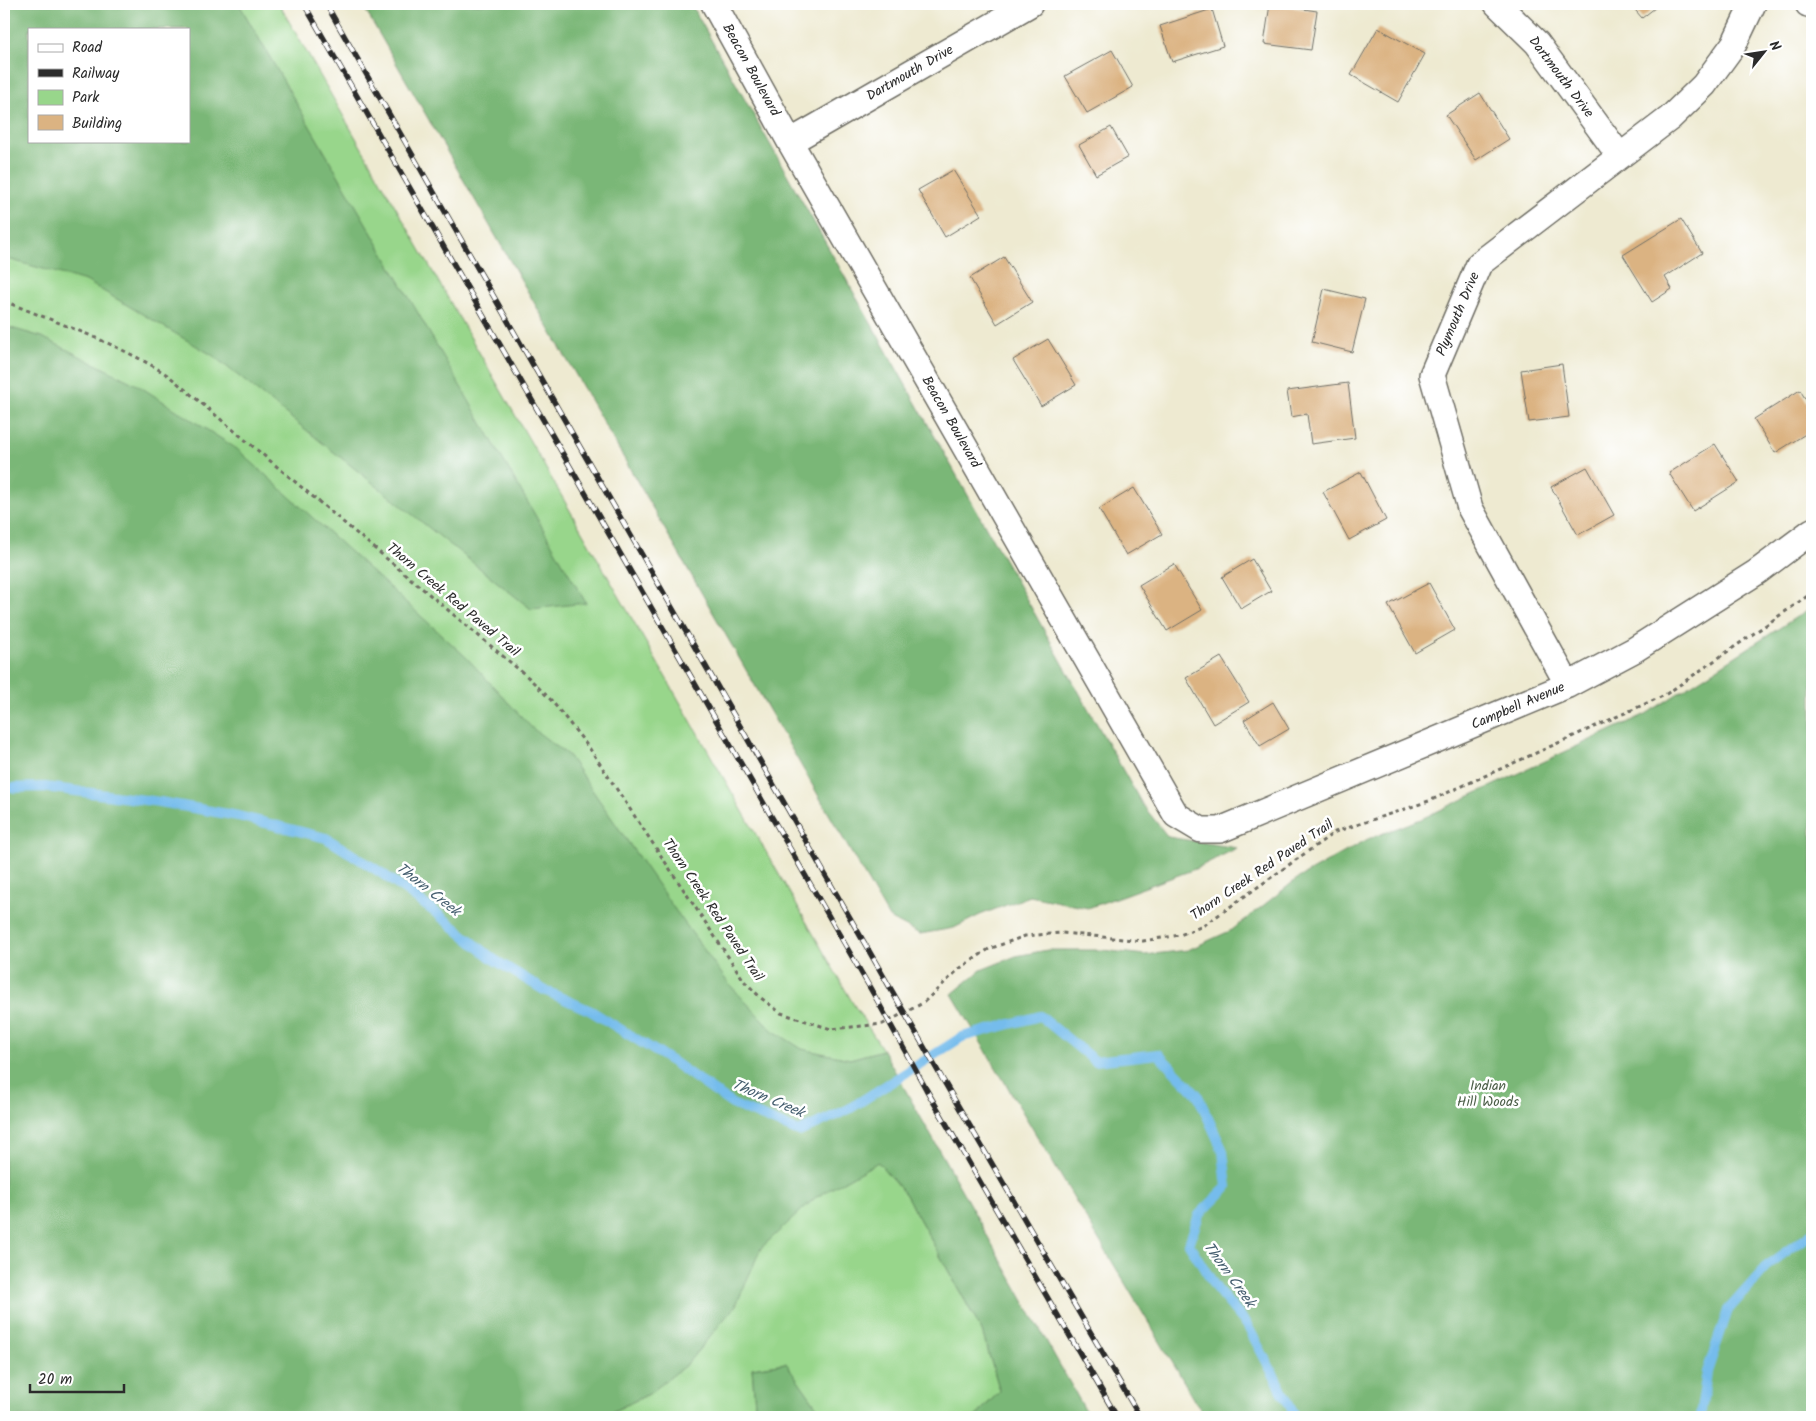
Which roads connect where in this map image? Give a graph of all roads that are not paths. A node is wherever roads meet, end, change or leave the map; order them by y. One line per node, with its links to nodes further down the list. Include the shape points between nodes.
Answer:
1 (714, 4): 7 (street, Beacon Boulevard)
2 (1030, 4): 7 (street, Dartmouth Drive)
3 (1497, 4): 8 (street, Dartmouth Drive, via 1537,43)
4 (1753, 4): 8 (street, Plymouth Drive, via 1734,44 1704,84 1670,118)
5 (1808, 4): 6 (street)
6 (1812, 5)
7 (790, 142): 11 (street, Beacon Boulevard, via 1176,815)
8 (1620, 155): 10 (street, Plymouth Drive, via 1479,264 1432,374 1470,508)
9 (1812, 531): 10 (street, Campbell Avenue, via 1758,572 1634,650)
10 (1568, 685): 11 (street, Campbell Avenue, via 1220,830)
11 (1201, 830)

